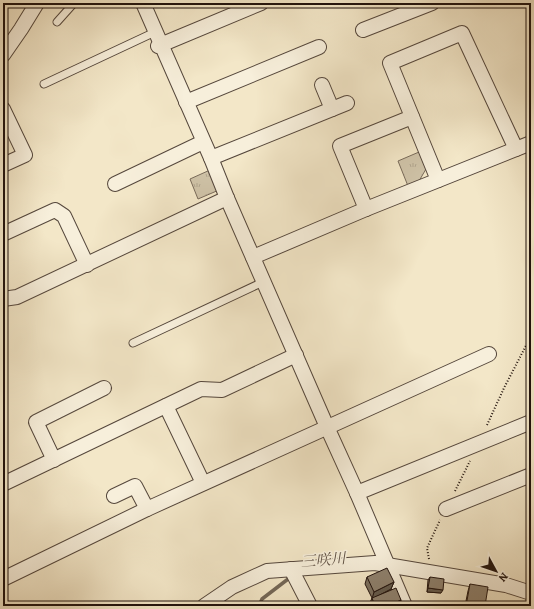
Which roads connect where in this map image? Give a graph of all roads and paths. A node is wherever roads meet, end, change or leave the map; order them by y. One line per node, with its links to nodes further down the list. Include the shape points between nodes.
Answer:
1 (37, 3): 11 (street)
2 (74, 3): 6 (lane)
3 (143, 3): 8 (street)
4 (261, 3): 9 (street)
5 (432, 3): 7 (street)
6 (57, 22)
7 (363, 30)
8 (155, 32): 9 (street); 12 (lane)
9 (160, 46): 14 (street)
10 (319, 47): 14 (street)
11 (3, 55)
12 (44, 84)
13 (322, 85): 17 (street)
14 (186, 102): 19 (street)
15 (347, 103): 17 (street)
16 (3, 109): 23 (street, via 25,155)
17 (332, 109): 22 (street)
18 (412, 117): 21 (street, via 390,63 462,33); 24 (street); 27 (street, via 340,146)
19 (203, 142): 22 (street); 25 (street)
20 (531, 143): 21 (street)
21 (516, 149): 24 (street)
22 (211, 158): 26 (street)
23 (3, 165)
24 (438, 180): 27 (street)
25 (115, 184)
26 (227, 198): 29 (street); 30 (street)
27 (366, 209): 29 (street)
28 (3, 234): 30 (street, via 55,210 64,216)
29 (253, 257): 31 (street)
30 (87, 265): 32 (street, via 17,297)
31 (263, 282): 33 (lane); 35 (street)
32 (3, 299)
33 (133, 343)
34 (489, 354): 39 (street)
35 (296, 355): 37 (street, via 222,390 201,389); 39 (street)
36 (104, 388): 40 (street, via 36,422)
37 (166, 406): 40 (street); 43 (street)
38 (531, 422): 44 (street)
39 (327, 427): 43 (street); 44 (street)
40 (54, 460): 42 (street)
41 (531, 475): 47 (street)
42 (3, 484)
43 (203, 484): 46 (street)
44 (357, 493): 48 (street)
45 (114, 496): 46 (street, via 135,486)
46 (147, 509): 50 (street)
47 (446, 509)
48 (387, 565): 49 (street, via 375,563); 51 (street, via 506,585); 54 (street)
49 (291, 569): 52 (street, via 267,571 232,587); 53 (street)
50 (3, 579)
51 (531, 593)
52 (204, 606)
53 (310, 606)
54 (405, 606)

